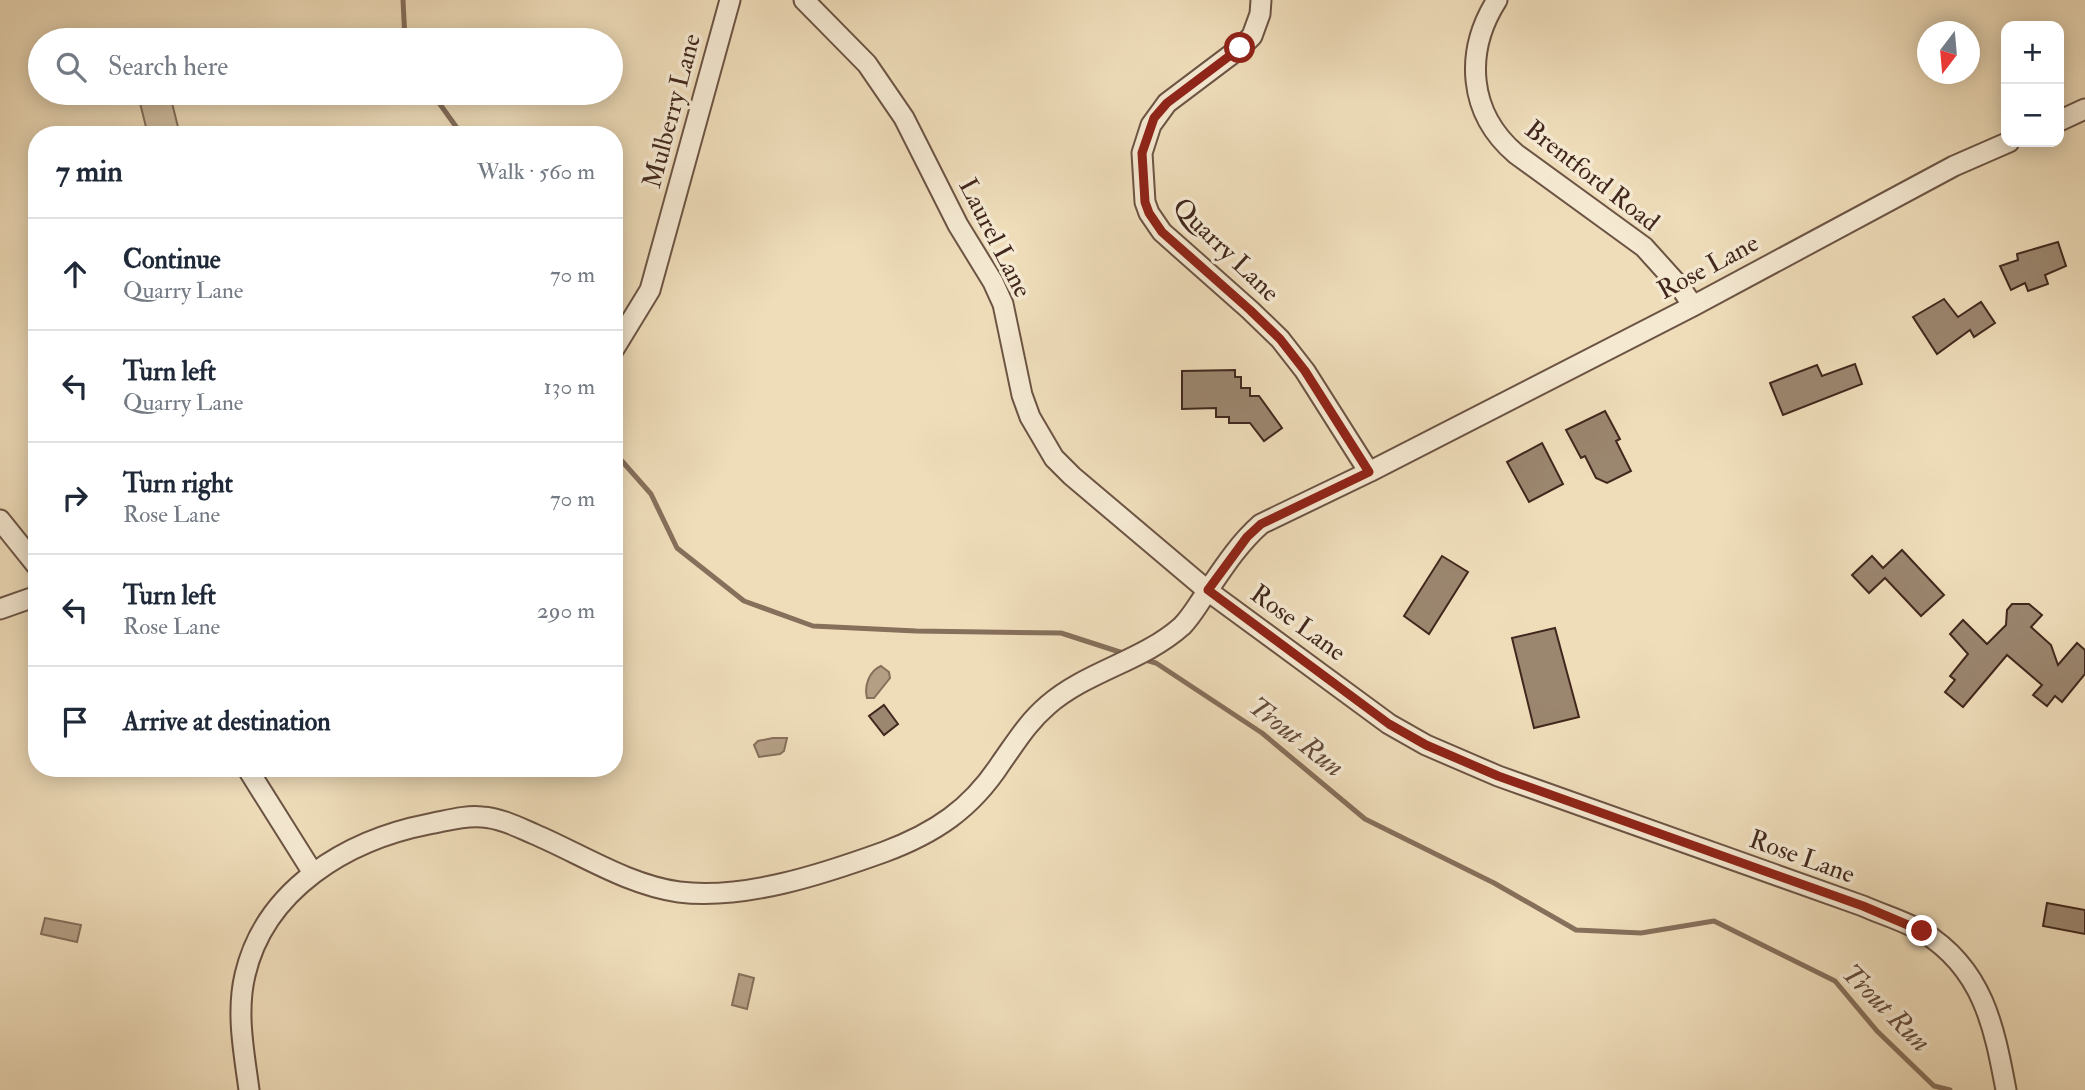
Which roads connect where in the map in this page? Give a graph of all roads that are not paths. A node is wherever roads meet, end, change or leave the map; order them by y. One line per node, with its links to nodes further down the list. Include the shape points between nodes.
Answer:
1 (730, 0): 9 (street, Mulberry Lane, via 650,290)
2 (804, 0): 13 (street, Laurel Lane, via 867,64 904,118 1003,304 1022,395 1054,457)
3 (1261, 0): 10 (street, Quarry Lane, via 1252,36 1167,103 1151,125 1142,153 1145,202 1162,232 1280,339)
4 (1497, 0): 8 (street, Brentford Road, via 1476,48 1475,88 1488,121 1518,156 1644,247)
5 (2085, 109): 6 (street)
6 (2064, 119)
7 (2001, 146): 8 (street, Rose Lane, via 1954,166)
8 (1693, 306): 10 (street, Rose Lane)
9 (623, 334)
10 (1369, 472): 13 (street, Rose Lane, via 1261,524)
11 (0, 520): 12 (street)
12 (28, 555)
13 (1208, 590): 17 (street, via 1185,624 1047,705 1020,733 976,796 948,822 886,851 802,877 731,892 676,891 641,883 507,822 482,817 384,835); 19 (street, Rose Lane, via 1389,724 1426,745 1498,776 1922,931 1951,953 1971,977 1987,1008)
14 (28, 599): 15 (street)
15 (0, 609)
16 (253, 777): 17 (street)
17 (313, 873): 18 (street, via 279,906 249,960 241,1017)
18 (249, 1090)
19 (2006, 1090)

